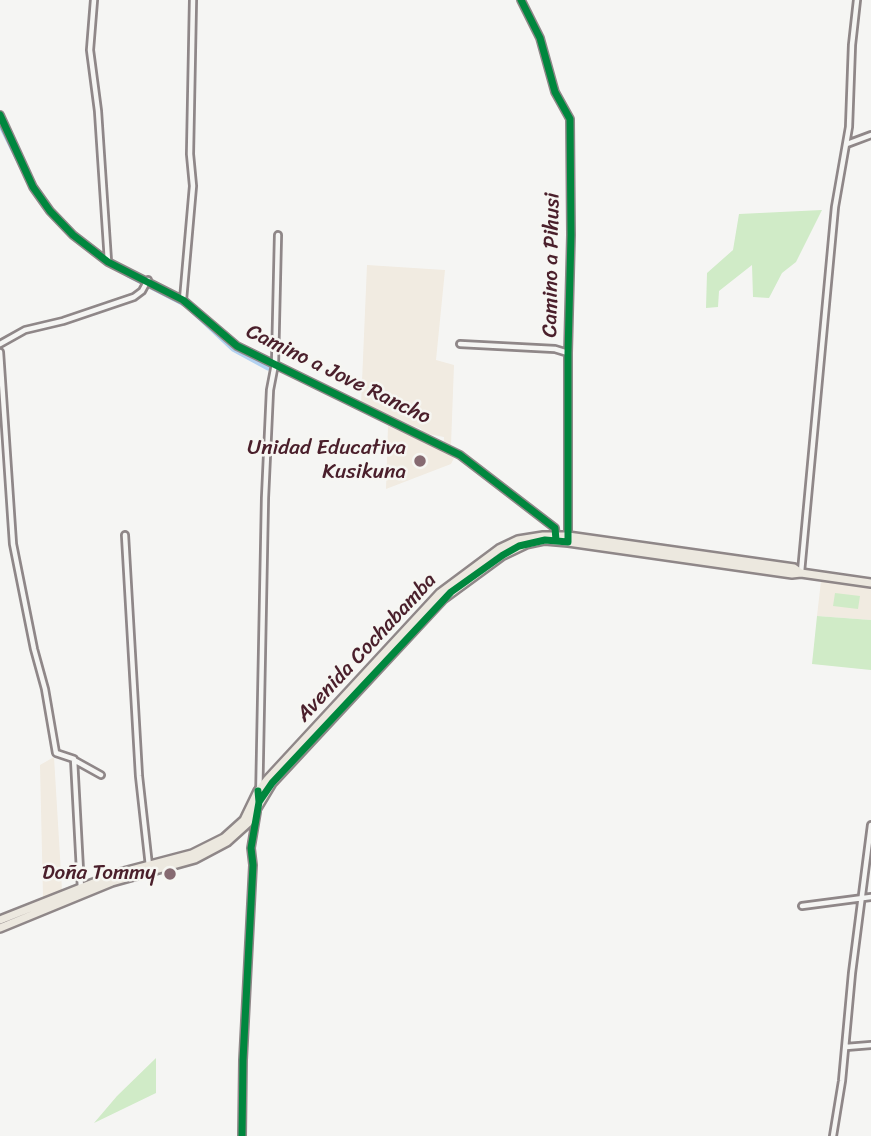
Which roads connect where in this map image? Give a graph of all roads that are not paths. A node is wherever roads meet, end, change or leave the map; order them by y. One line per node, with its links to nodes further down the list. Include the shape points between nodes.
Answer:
1 (94, 0): 9 (street, via 90,50)
2 (193, 0): 11 (street, via 193,186)
3 (521, 0): 15 (street, Camino a Pihusi, via 540,38 555,92 570,119)
4 (857, 0): 7 (street)
5 (0, 115): 9 (street, Camino a Jove Rancho, via 33,187 50,211)
6 (871, 135): 7 (street)
7 (846, 145): 20 (street, via 835,207)
8 (278, 235): 16 (street)
9 (108, 262): 10 (street, Camino a Jove Rancho)
10 (148, 280): 11 (street, Camino a Jove Rancho); 12 (street, via 134,297 25,330)
11 (183, 300): 16 (street, Camino a Jove Rancho, via 237,346)
12 (0, 344)
13 (460, 344): 15 (street)
14 (0, 352): 22 (street, via 13,544 56,753)
15 (568, 353): 19 (street, Camino a Pihusi)
16 (275, 364): 18 (street, Camino a Jove Rancho, via 460,454 555,528); 24 (street, via 265,498)
17 (125, 535): 27 (street)
18 (556, 538): 19 (main road, Avenida Cochabamba); 24 (main road, Avenida Cochabamba, via 518,540 446,588); 25 (main road, Avenida Cochabamba, via 513,549 443,599)
19 (568, 539): 20 (main road, Avenida Cochabamba, via 794,568)
20 (801, 573): 21 (main road, Avenida Cochabamba)
21 (871, 583)
22 (74, 759): 23 (street); 28 (street)
23 (101, 775)
24 (258, 791): 25 (street); 27 (main road, Avenida Cochabamba, via 244,820 224,838)
25 (259, 802): 27 (main road, Avenida Cochabamba, via 248,823 227,842 195,859); 36 (street, via 251,848)
26 (871, 825): 30 (street)
27 (149, 867): 28 (main road, Avenida Cochabamba)
28 (81, 890): 32 (main road, Avenida Cochabamba); 33 (main road, Avenida Cochabamba)
29 (871, 897): 30 (street)
30 (861, 899): 31 (street); 35 (street)
31 (802, 906)
32 (0, 920)
33 (0, 928)
34 (871, 1045): 35 (street)
35 (846, 1047): 37 (street)
36 (242, 1136)
37 (833, 1136)

